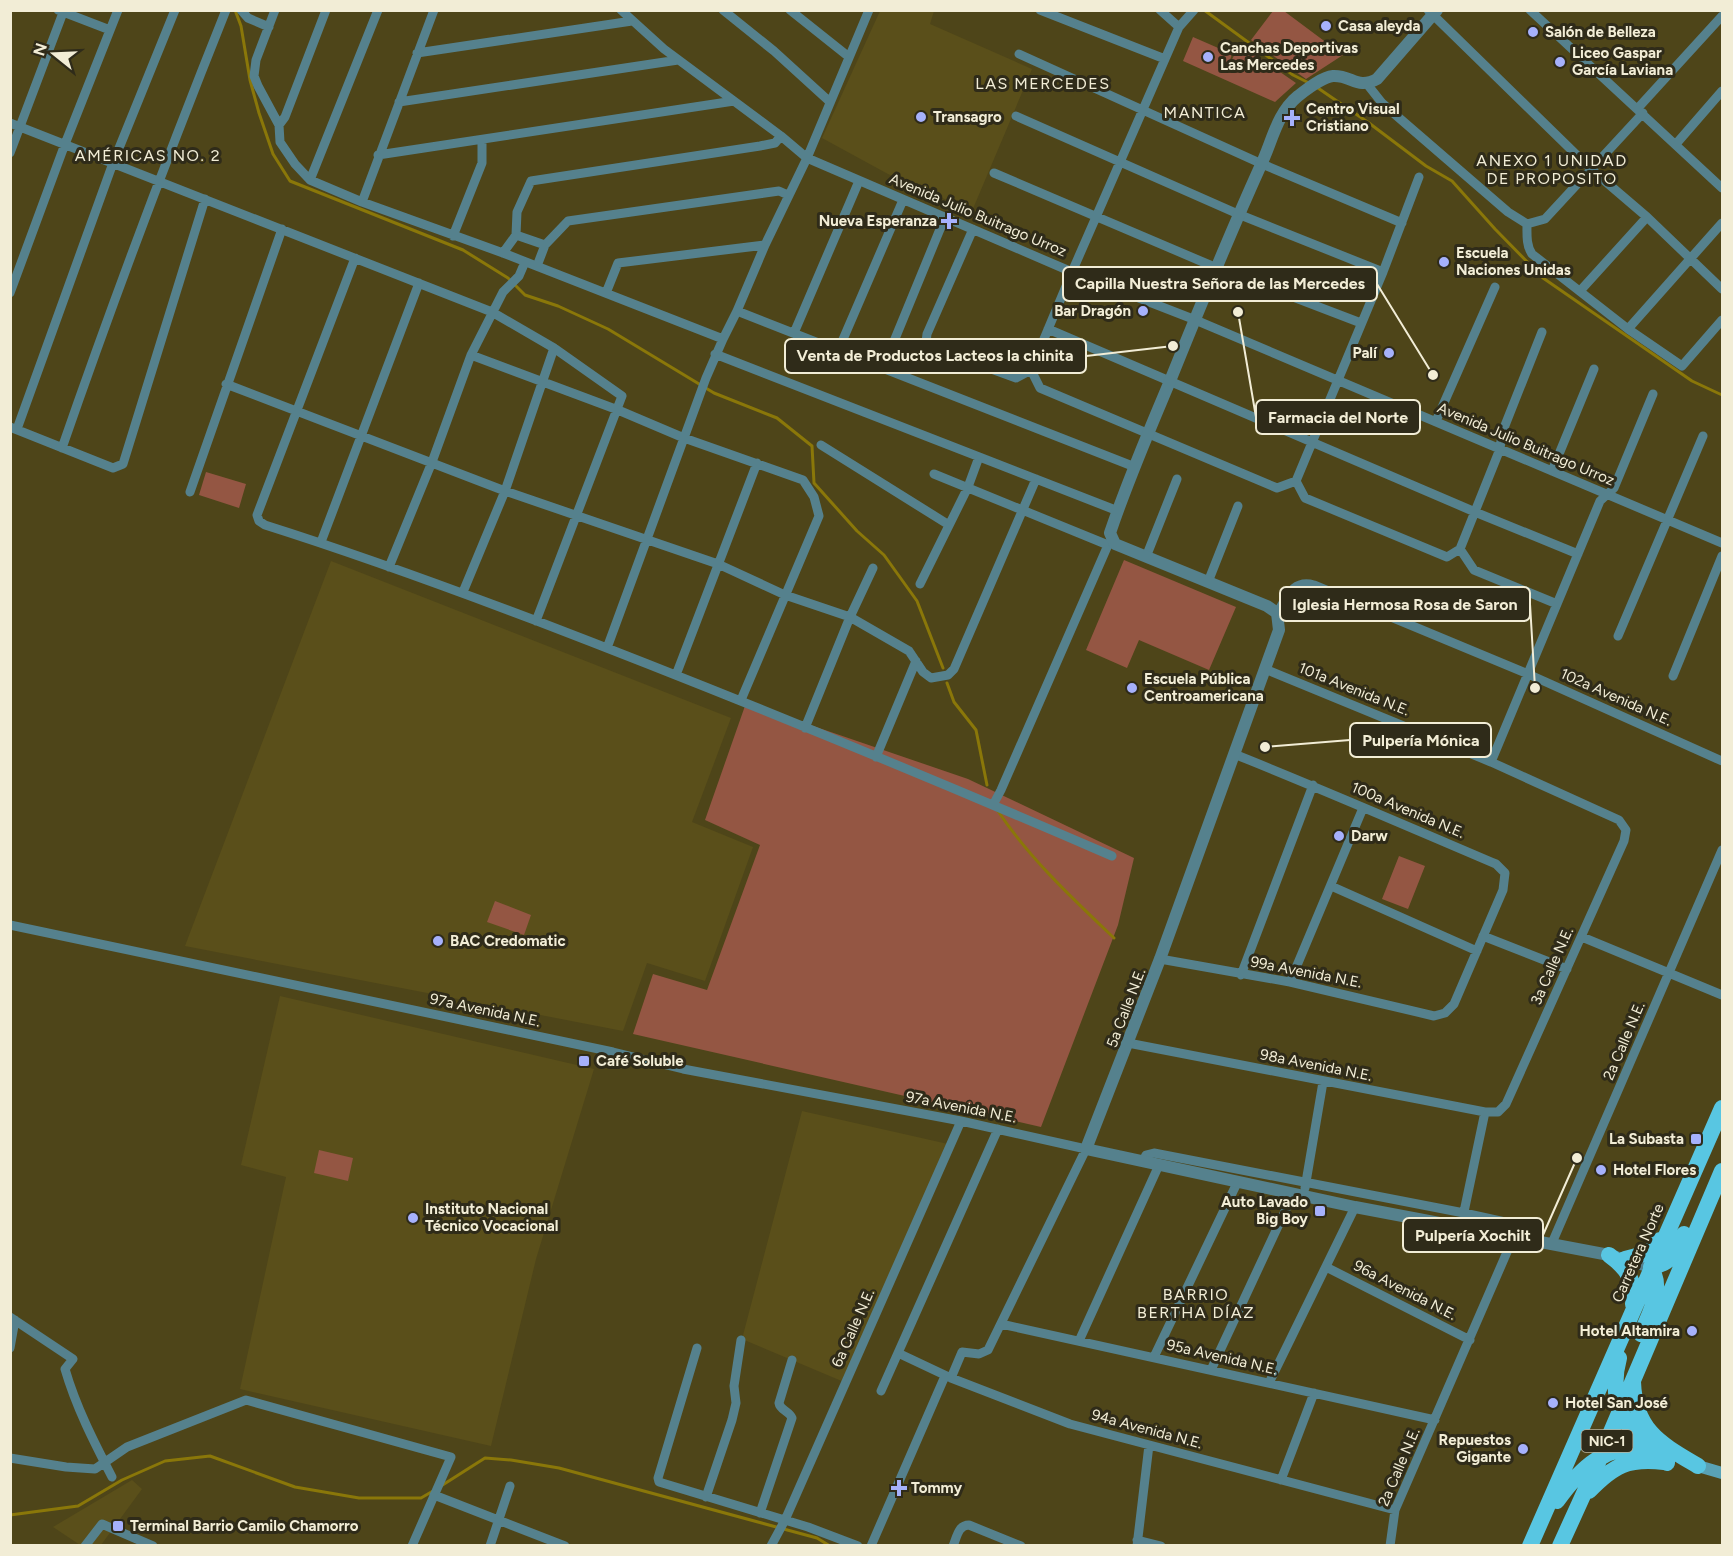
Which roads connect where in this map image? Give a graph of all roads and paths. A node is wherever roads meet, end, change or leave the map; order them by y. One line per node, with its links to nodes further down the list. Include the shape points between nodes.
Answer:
1 (118, 10): 23 (street)
2 (175, 10): 46 (street)
3 (226, 10): 53 (street)
4 (241, 10): 21 (street, via 248,18)
5 (275, 10): 21 (street)
6 (326, 10): 38 (street)
7 (378, 10): 52 (street)
8 (434, 10): 24 (street)
9 (621, 10): 20 (street, Avenida Julio Buitrago Urroz)
10 (723, 10): 33 (street)
11 (790, 10): 26 (street)
12 (1040, 10): 27 (street)
13 (1160, 10): 22 (street)
14 (1530, 10): 35 (street)
15 (62, 11): 23 (street); 37 (street)
16 (1194, 11): 22 (street)
17 (866, 12): 26 (street)
18 (1432, 12): 29 (street, via 1377,79); 49 (street)
19 (1722, 16): 35 (street)
20 (632, 21): 24 (street); 28 (street, Avenida Julio Buitrago Urroz)
21 (269, 27): 38 (street, via 254,76)
22 (1179, 27): 27 (street)
23 (110, 30): 41 (street)
24 (417, 53): 32 (street)
25 (1019, 54): 34 (street)
26 (849, 57): 33 (street)
27 (1165, 59): 34 (street)
28 (678, 60): 31 (street, Avenida Julio Buitrago Urroz); 32 (street)
29 (1367, 84): 48 (street, via 1333,76 1309,88 1281,115); 66 (street, via 1398,117)
30 (1722, 91): 42 (street)
31 (734, 101): 39 (street, Avenida Julio Buitrago Urroz); 40 (street)
32 (399, 102): 44 (street)
33 (830, 102): 45 (street)
34 (1143, 109): 47 (street); 48 (street)
35 (1640, 111): 42 (street); 49 (street)
36 (1016, 116): 47 (street)
37 (15, 125): 41 (street); 43 (street)
38 (279, 125): 52 (street, via 280,142)
39 (781, 136): 45 (street, Avenida Julio Buitrago Urroz); 69 (street, via 775,143 760,146 531,181 516,212)
40 (482, 140): 44 (street); 70 (street, via 482,163)
41 (65, 144): 46 (street); 85 (street)
42 (1676, 144): 55 (street)
43 (10, 153)
44 (378, 155): 59 (street)
45 (807, 158): 54 (street, Avenida Julio Buitrago Urroz); 56 (street)
46 (112, 163): 53 (street); 112 (street)
47 (1119, 163): 60 (street); 62 (street)
48 (1262, 164): 60 (street); 65 (street)
49 (1592, 170): 63 (street); 66 (street, via 1545,219)
50 (994, 173): 62 (street)
51 (1419, 177): 65 (street)
52 (310, 180): 59 (street)
53 (158, 181): 57 (street); 119 (street)
54 (859, 181): 58 (street, Avenida Julio Buitrago Urroz); 94 (street)
55 (1722, 188)
56 (788, 195): 71 (street, via 779,191 568,221); 72 (street)
57 (205, 199): 67 (street); 119 (street, via 123,464 112,468)
58 (903, 200): 61 (street, Avenida Julio Buitrago Urroz); 98 (street)
59 (362, 202): 70 (street)
60 (1238, 214): 78 (street); 80 (street)
61 (945, 217): 68 (street, Avenida Julio Buitrago Urroz); 101 (street)
62 (1096, 217): 78 (street); 79 (street)
63 (1647, 217): 75 (street); 84 (street)
64 (1722, 223): 75 (street)
65 (1402, 224): 80 (street)
66 (1527, 224): 84 (street, via 1532,254)
67 (282, 229): 74 (street); 107 (street)
68 (973, 229): 79 (street, Avenida Julio Buitrago Urroz); 103 (street, via 926,342 1016,378)
69 (516, 235): 71 (street); 73 (street)
70 (453, 236): 73 (street)
71 (545, 245): 77 (street)
72 (765, 245): 86 (street, via 618,263); 87 (street)
73 (503, 253): 76 (street)
74 (355, 258): 81 (street); 110 (street)
75 (1690, 260): 83 (street); 93 (street)
76 (525, 262): 77 (street); 88 (street)
77 (537, 266): 86 (street)
78 (1216, 268): 89 (street); 91 (street)
79 (1072, 272): 89 (street, Avenida Julio Buitrago Urroz); 92 (street)
80 (1383, 272): 91 (street)
81 (419, 283): 88 (street); 114 (street)
82 (1495, 287): 111 (street)
83 (1722, 289)
84 (1580, 291): 93 (street)
85 (10, 293)
86 (606, 293): 96 (street)
87 (737, 311): 94 (street); 96 (street)
88 (492, 312): 97 (street); 100 (street)
89 (1194, 320): 105 (street); 106 (street, Avenida Julio Buitrago Urroz)
90 (1722, 320): 93 (street, via 1682,366)
91 (1361, 323): 106 (street)
92 (1048, 329): 103 (street); 105 (street)
93 (1628, 329)
94 (794, 333): 98 (street)
95 (1542, 333): 120 (street, via 1502,433)
96 (723, 339): 99 (street)
97 (554, 348): 104 (street); 109 (street, via 622,396)
98 (838, 351): 101 (street)
99 (715, 354): 116 (street); 121 (street)
100 (471, 355): 104 (street); 122 (street)
101 (883, 368): 124 (street)
102 (1594, 369): 125 (street)
103 (1031, 370): 113 (street, via 1040,388)
104 (543, 381): 109 (street); 131 (street)
105 (1170, 381): 113 (street); 117 (street)
106 (1337, 381): 111 (street, Avenida Julio Buitrago Urroz); 117 (street)
107 (226, 384): 110 (street); 132 (street)
108 (1653, 394): 133 (street, via 1614,488)
109 (618, 410): 116 (street); 138 (street)
110 (297, 411): 114 (street); 142 (street, via 257,515 265,525)
111 (1436, 421): 120 (street, Avenida Julio Buitrago Urroz)
112 (14, 428): 119 (street)
113 (1147, 434): 124 (street); 129 (street, via 1278,488)
114 (361, 436): 122 (street); 142 (street)
115 (1703, 436): 139 (street)
116 (684, 438): 123 (street); 141 (street)
117 (1312, 442): 129 (street); 137 (street)
118 (820, 445): 140 (street)
119 (62, 448)
120 (1500, 449): 125 (street, Avenida Julio Buitrago Urroz); 137 (street)
121 (979, 457): 127 (street); 130 (street)
122 (432, 462): 131 (street); 150 (street)
123 (757, 463): 149 (street); 155 (street, via 803,480 814,497 819,516)
124 (1136, 467): 136 (street)
125 (1552, 471): 133 (street, Avenida Julio Buitrago Urroz)
126 (934, 474): 130 (street)
127 (1036, 479): 135 (street); 136 (street)
128 (1177, 479): 147 (street)
129 (1296, 481): 145 (street, via 1305,498 1447,557)
130 (968, 487): 135 (street); 140 (street)
131 (505, 491): 138 (street); 154 (street)
132 (190, 492)
133 (1606, 494): 139 (street, Avenida Julio Buitrago Urroz); 146 (street)
134 (1239, 506): 152 (street)
135 (1022, 511): 143 (street); 162 (street, via 954,669 948,675 932,678)
136 (1118, 511): 143 (street)
137 (1475, 512): 145 (street); 146 (street)
138 (576, 514): 141 (street); 159 (street)
139 (1667, 520): 144 (street, Avenida Julio Buitrago Urroz); 160 (street)
140 (949, 525): 153 (street)
141 (647, 540): 149 (street); 161 (street)
142 (321, 542): 150 (street)
143 (1110, 542): 147 (street); 174 (street)
144 (1722, 543)
145 (1460, 549): 156 (street, via 1474,570)
146 (1578, 554): 156 (street)
147 (1146, 556): 152 (street)
148 (1722, 556): 166 (street)
149 (718, 564): 155 (street); 165 (street)
150 (389, 567): 154 (street)
151 (873, 568): 158 (street)
152 (1208, 582): 157 (street)
153 (920, 584)
154 (463, 592): 159 (street)
155 (785, 594): 158 (street); 167 (street)
156 (1557, 604): 164 (street)
157 (1277, 613): 163 (street, 5a Calle N.E., via 1279,630); 164 (street, 102a Avenida N.E., via 1291,590 1306,583)
158 (850, 617): 162 (street, via 909,651); 168 (street)
159 (536, 621): 161 (street)
160 (1618, 636)
161 (607, 648): 165 (street)
162 (916, 661): 170 (street)
163 (1265, 669): 169 (street, 5a Calle N.E.); 172 (street, 101a Avenida N.E.)
164 (1528, 674): 171 (street, 102a Avenida N.E.); 172 (street)
165 (676, 675): 167 (street)
166 (1673, 676)
167 (741, 700): 168 (street)
168 (806, 728): 170 (street)
169 (1234, 754): 173 (street, 100a Avenida N.E.); 184 (street, 5a Calle N.E.)
170 (876, 757): 174 (street)
171 (1722, 761)
172 (1491, 762): 176 (street, 101a Avenida N.E., via 1619,820)
173 (1313, 785): 175 (street, 100a Avenida N.E.); 187 (street)
174 (993, 805): 178 (street)
175 (1363, 808): 179 (street); 181 (street, 100a Avenida N.E., via 1496,864 1505,873 1503,890)
176 (1626, 830): 182 (street, 3a Calle N.E.)
177 (1722, 850): 186 (street, 2a Calle N.E.)
178 (1112, 856)
179 (1330, 886): 183 (street); 188 (street)
180 (10, 925): 195 (street, 97a Avenida N.E., via 683,1069)
181 (1483, 936): 183 (street); 185 (street)
182 (1582, 936): 185 (street, 3a Calle N.E.); 186 (street)
183 (1477, 951): 188 (street, 99a Avenida N.E., via 1454,1004 1445,1013 1434,1016)
184 (1160, 959): 187 (street, 99a Avenida N.E.); 190 (street, 5a Calle N.E.)
185 (1567, 969): 194 (street, 3a Calle N.E., via 1506,1104)
186 (1670, 972): 189 (street); 209 (street, 2a Calle N.E.)
187 (1241, 975): 188 (street, 99a Avenida N.E.)
188 (1290, 982)
189 (1722, 996)
190 (1128, 1043): 191 (street, 98a Avenida N.E.); 197 (street, 5a Calle N.E.)
191 (1323, 1082): 193 (street, 98a Avenida N.E.); 202 (street)
192 (1722, 1108): 207 (highway, Carretera Norte / NIC-1)
193 (1485, 1112): 194 (street, 98a Avenida N.E.); 206 (street)
194 (1498, 1112)
195 (961, 1121): 196 (street, 97a Avenida N.E.); 249 (street, 6a Calle N.E.)
196 (998, 1129): 197 (street, 97a Avenida N.E.); 221 (street)
197 (1086, 1149): 198 (street, 97a Avenida N.E.); 215 (street, 5a Calle N.E.)
198 (1143, 1161): 199 (street, 97a Avenida N.E.); 202 (street, via 1146,1155 1154,1153)
199 (1159, 1165): 201 (street, 97a Avenida N.E.); 218 (street)
200 (1722, 1172): 203 (highway, NIC-1)
201 (1237, 1183): 204 (street, 97a Avenida N.E.); 222 (street)
202 (1306, 1183): 204 (street); 206 (street)
203 (1713, 1192): 212 (highway, via 1697,1206 1674,1256); 226 (highway, NIC-1)
204 (1298, 1195): 205 (street, 97a Avenida N.E.); 224 (street)
205 (1355, 1208): 206 (street, 97a Avenida N.E.); 211 (street)
206 (1463, 1219): 208 (street, 97a Avenida N.E.)
207 (1671, 1225): 210 (highway, via 1648,1253); 212 (highway, Carretera Norte / NIC-1)
208 (1514, 1236): 209 (street, 97a Avenida N.E.); 217 (street, 2a Calle N.E.)
209 (1552, 1243): 210 (street, 97a Avenida N.E.)
210 (1617, 1257): 212 (street, 97a Avenida N.E.); 213 (highway, via 1632,1281)
211 (1326, 1267): 217 (street, 96a Avenida N.E.); 227 (street)
212 (1651, 1267): 213 (highway, Carretera Norte / NIC-1); 226 (highway, via 1657,1291 1634,1350)
213 (1632, 1313): 230 (highway, via 1615,1375); 250 (highway, Carretera Norte / NIC-1)
214 (13, 1319): 219 (street); 237 (street, via 73,1359 65,1369 70,1386)
215 (1001, 1324): 218 (street, 95a Avenida N.E.); 225 (street, 5a Calle N.E., via 986,1352 962,1352)
216 (741, 1340): 244 (street, via 732,1420)
217 (1470, 1340): 231 (street, 2a Calle N.E.)
218 (1079, 1341): 222 (street, 95a Avenida N.E.)
219 (10, 1348)
220 (697, 1348): 244 (street, via 658,1479)
221 (898, 1353): 225 (street, 94a Avenida N.E.); 228 (street)
222 (1154, 1357): 224 (street, 95a Avenida N.E.)
223 (792, 1360): 247 (street, via 779,1403 792,1418)
224 (1211, 1370): 227 (street, 95a Avenida N.E.)
225 (948, 1377): 232 (street, 94a Avenida N.E., via 1070,1424); 259 (street)
226 (1633, 1381): 230 (highway, NIC-1); 234 (highway, via 1635,1403 1644,1425)
227 (1269, 1383): 229 (street, 95a Avenida N.E.)
228 (881, 1391)
229 (1314, 1393): 231 (street, 95a Avenida N.E.); 241 (street)
230 (1620, 1410): 233 (highway); 236 (highway, NIC-1)
231 (1435, 1420): 246 (street, 2a Calle N.E.)
232 (1149, 1445): 241 (street, 94a Avenida N.E.); 251 (street)
233 (1646, 1447): 234 (highway); 236 (highway, via 1620,1449)
234 (1669, 1456): 238 (highway); 245 (highway, via 1622,1465)
235 (10, 1458): 237 (street, via 96,1469)
236 (1600, 1458): 245 (highway, NIC-1); 250 (highway, via 1573,1480)
237 (105, 1462): 240 (street); 243 (street, via 127,1447 246,1400 451,1457)
238 (1698, 1466): 239 (main road)
239 (1722, 1473)
240 (112, 1477)
241 (1281, 1480): 246 (street, 94a Avenida N.E.)
242 (510, 1486): 248 (street)
243 (434, 1495): 248 (street); 254 (street)
244 (706, 1497): 247 (street)
245 (1580, 1500): 264 (highway, NIC-1)
246 (1395, 1510): 263 (street, 2a Calle N.E.)
247 (759, 1512): 249 (street)
248 (498, 1520): 255 (street); 256 (street)
249 (785, 1520): 257 (street, 6a Calle N.E.); 258 (street)
250 (1532, 1541)
251 (1137, 1543): 262 (street)
252 (85, 1545): 253 (street, via 102,1524)
253 (153, 1545)
254 (412, 1545)
255 (490, 1545)
256 (565, 1545)
257 (771, 1545)
258 (858, 1545)
259 (871, 1545)
260 (953, 1545): 261 (street, via 965,1525)
261 (1021, 1545)
262 (1161, 1545)
263 (1390, 1545)
264 (1560, 1545)

